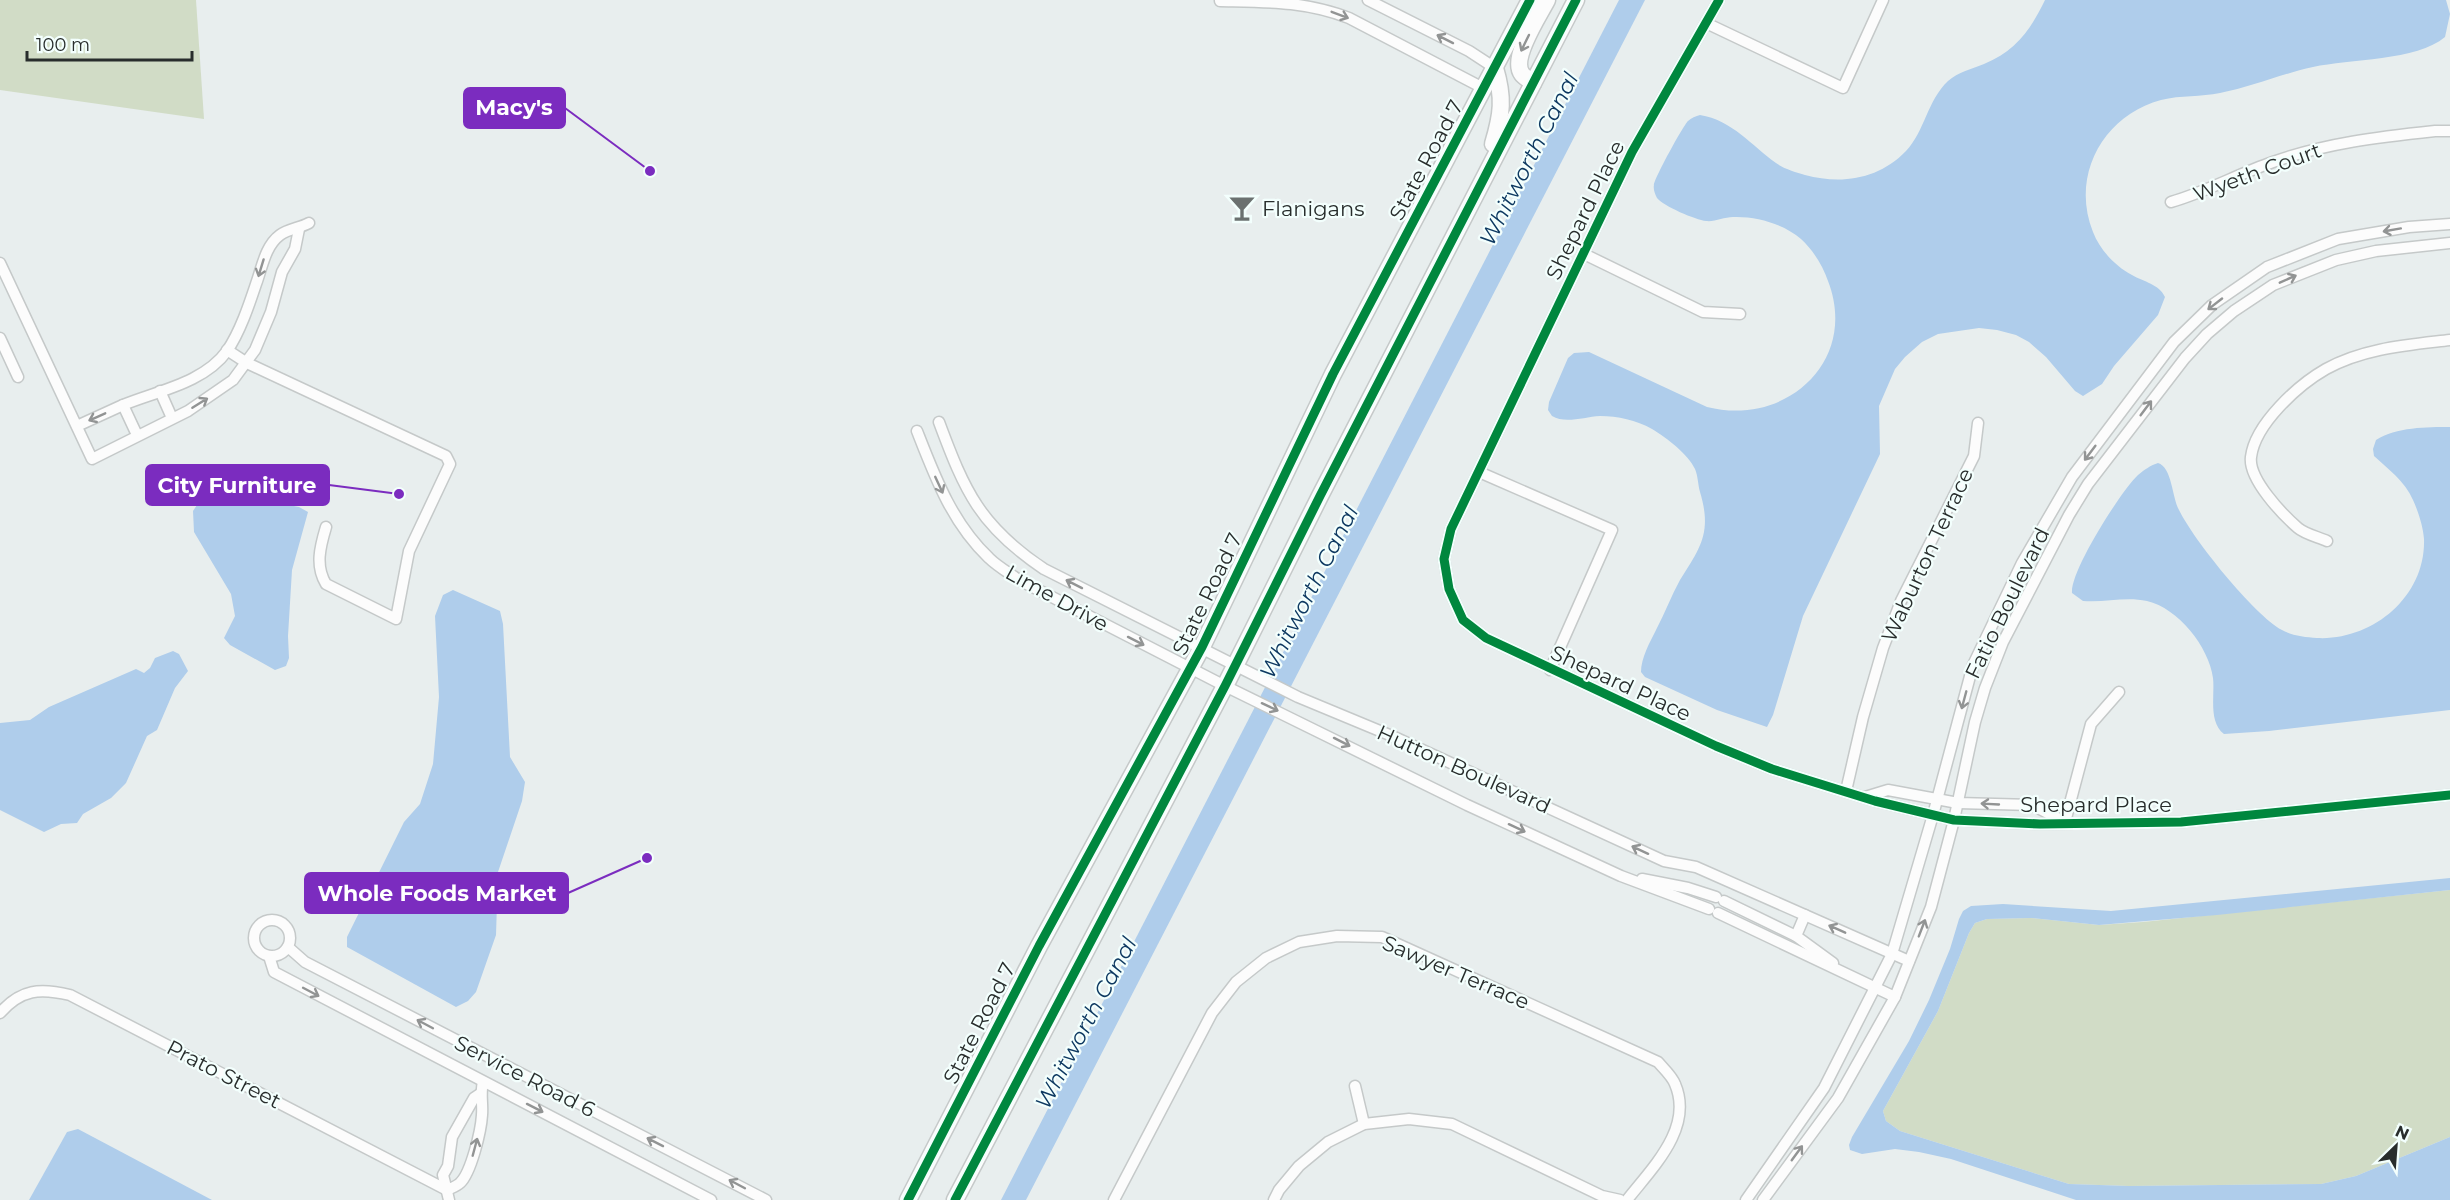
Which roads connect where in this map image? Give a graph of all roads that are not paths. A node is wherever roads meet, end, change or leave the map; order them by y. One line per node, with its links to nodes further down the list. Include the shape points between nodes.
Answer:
1 (1368, 0): 9 (street, one-way to 1)
2 (1530, 0): 9 (main road, State Road 7)
3 (1547, 0): 10 (main road, one-way to 10, via 1521,49 1518,63 1521,74)
4 (1575, 0): 10 (main road)
5 (1719, 0): 8 (street, Shepard Place)
6 (1883, 0): 8 (street, via 1843,88)
7 (1220, 1): 11 (street, one-way to 11, via 1298,3 1326,9)
8 (1706, 24): 17 (street, Shepard Place, via 1632,152)
9 (1495, 68): 11 (main road, State Road 7); 13 (main road, via 1502,103 1500,121)
10 (1533, 83): 13 (main road)
11 (1485, 89): 36 (main road, State Road 7, via 1333,374)
12 (2450, 131): 14 (street, Wyeth Court, via 2323,146)
13 (1478, 191): 37 (main road)
14 (2171, 202)
15 (2450, 224): 45 (street, Fatio Boulevard, one-way to 45, via 2338,239 2267,267 2212,305 2174,342 2072,477 2022,563 1973,665)
16 (2450, 243): 46 (street, Fatio Boulevard, one-way to 16, via 1975,722 2003,642 2088,484 2185,358 2234,311 2273,285 2305,271 2376,251)
17 (1584, 254): 19 (street, via 1703,312); 33 (street, Shepard Place)
18 (0, 263): 30 (street)
19 (1740, 314)
20 (0, 338): 24 (street)
21 (2450, 340): 35 (street, via 2378,350 2325,369 2293,393 2264,423 2250,459 2259,485 2300,530)
22 (227, 350): 23 (street); 23 (street, one-way to 22, via 304,226 281,234 273,242); 25 (street, via 201,373)
23 (247, 363): 27 (street, one-way to 23, via 215,394); 34 (street, via 446,456 450,464 410,551 396,619 326,584 320,574 320,549)
24 (18, 377)
25 (160, 391): 26 (street); 27 (street)
26 (123, 405): 30 (street, one-way to 30); 32 (street)
27 (172, 418): 32 (street)
28 (939, 422): 36 (street, Lime Drive, one-way to 28, via 1044,569 1018,552 978,510 958,473)
29 (1978, 423): 42 (street, Waburton Terrace, via 1974,456 1901,601 1883,648)
30 (77, 426): 32 (street, via 92,459)
31 (917, 431): 38 (street, Lime Drive, one-way to 38, via 958,521 989,558 1018,580)
32 (137, 435)
33 (1479, 472): 39 (street, Shepard Place, via 1451,529 1444,560 1449,589 1463,620 1486,638); 39 (street, via 1612,530)
34 (326, 527)
35 (2327, 541)
36 (1202, 647): 37 (street, Lime Drive); 38 (main road, State Road 7)
37 (1235, 664): 40 (main road); 50 (street, Hutton Boulevard, one-way to 37, via 1664,861 1298,697)
38 (1191, 668): 40 (street, Lime Drive); 71 (main road, State Road 7, via 1039,946)
39 (1550, 670): 42 (street, Shepard Place, via 1772,769)
40 (1225, 686): 51 (street, Hutton Boulevard, one-way to 51); 72 (main road)
41 (2120, 692): 49 (street, via 2091,724)
42 (1846, 791): 44 (street, Shepard Place)
43 (2450, 795): 49 (street, Shepard Place, via 2181,822)
44 (1865, 797): 45 (street, Shepard Place, via 1888,790); 47 (street, Shepard Place)
45 (1937, 800): 46 (street, Shepard Place); 47 (street, Fatio Boulevard)
46 (1958, 803): 48 (street, Fatio Boulevard); 49 (street, Shepard Place, one-way to 46, via 2032,805)
47 (1933, 815): 48 (street, Shepard Place); 56 (street, Fatio Boulevard)
48 (1954, 820): 49 (street, Shepard Place); 58 (street, Fatio Boulevard, one-way to 48, via 1930,907)
49 (2065, 822)
50 (1696, 867): 52 (street); 53 (street, Hutton Boulevard)
51 (1621, 876): 52 (street, Hutton Boulevard); 59 (street, Hutton Boulevard, via 1714,911)
52 (1688, 888): 54 (street, Hutton Boulevard)
53 (1805, 915): 54 (street); 56 (street, Hutton Boulevard, one-way to 53)
54 (1796, 936): 59 (street, Hutton Boulevard)
55 (288, 947): 57 (street); 57 (street, via 286,926 274,920 261,923 256,927 254,944); 70 (street, Service Road 6, one-way to 55, via 305,962)
56 (1892, 954): 58 (street, Hutton Boulevard); 60 (street, Fatio Boulevard)
57 (269, 956): 63 (street, Service Road 6, one-way to 63, via 274,972)
58 (1910, 961): 61 (street, Fatio Boulevard)
59 (1847, 975): 60 (street, Hutton Boulevard)
60 (1875, 988): 61 (street, Hutton Boulevard); 77 (street, Fatio Boulevard, via 1824,1088)
61 (1895, 997): 78 (street, Fatio Boulevard, one-way to 61, via 1838,1098)
62 (0, 1013): 67 (street, Prato Street, via 10,1001 29,992 47,990 70,995)
63 (483, 1082): 65 (street); 69 (street, Service Road 6, one-way to 69)
64 (1355, 1086): 66 (street)
65 (480, 1094): 67 (street, one-way to 65, via 460,1183 472,1160 482,1118); 67 (street, via 452,1137 443,1175)
66 (1364, 1124): 68 (street, via 1409,1119 1452,1124); 74 (street, via 1328,1142 1299,1166)
67 (448, 1195)
68 (1605, 1198): 75 (street)
69 (711, 1200)
70 (766, 1200)
71 (908, 1200)
72 (955, 1200)
73 (1114, 1200): 76 (street, Sawyer Terrace, via 1212,1013 1236,982 1266,958 1299,942 1337,936 1382,937 1658,1062 1675,1083 1681,1106 1672,1140)
74 (1274, 1200)
75 (1620, 1200)
76 (1627, 1200)
77 (1746, 1200)
78 (1763, 1200)

